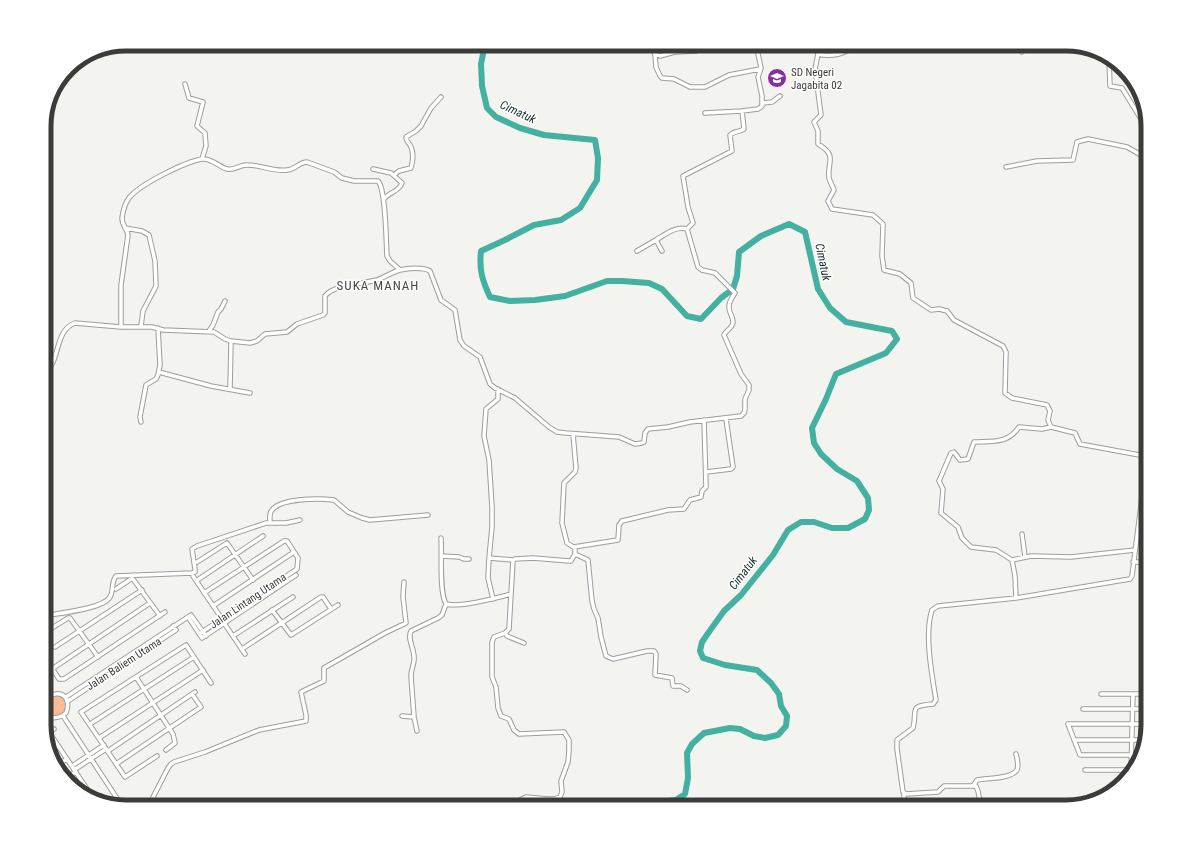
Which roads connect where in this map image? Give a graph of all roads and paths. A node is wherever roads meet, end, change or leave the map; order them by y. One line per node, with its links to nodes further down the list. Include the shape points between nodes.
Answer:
1 (653, 51): 6 (street)
2 (696, 51): 6 (street, via 660,56)
3 (757, 51): 9 (street)
4 (817, 51): 7 (street)
5 (845, 51): 7 (street, via 837,55)
6 (655, 54): 9 (street, via 656,67 662,78 674,79 690,87 705,87 728,75)
7 (818, 54): 43 (street, via 815,69 821,115 814,122 818,131 818,144 831,158 829,178 834,190 828,201 832,209 873,215 883,224 884,270 900,274 911,283 913,298 930,310 946,311 954,320 1002,346 1006,352 1005,394 1012,398 1047,405)
8 (1109, 64): 16 (street, via 1110,86 1122,88)
9 (760, 69): 13 (street, via 758,80)
10 (185, 84): 18 (street, via 189,98 203,102 197,126 204,133 206,146)
11 (780, 96): 13 (street, via 772,102)
12 (441, 97): 21 (street, via 421,126 406,137 412,152 411,168)
13 (763, 103): 14 (street, via 760,108)
14 (742, 111): 15 (street); 24 (street, via 744,128 730,135 732,151 684,175 693,223)
15 (705, 113)
16 (1140, 118)
17 (1141, 155): 19 (street, via 1127,147 1088,139 1077,142 1073,160 1037,161)
18 (202, 159): 22 (street, via 234,169 248,165 289,170 307,162 334,172 342,178 378,181 381,184); 23 (street, via 153,180 135,192 128,199 124,210 122,219)
19 (1006, 167)
20 (373, 169): 21 (street)
21 (394, 175): 22 (street, via 402,182 401,186)
22 (383, 200): 28 (street, via 387,256)
23 (125, 228): 30 (street, via 148,234 155,262 156,286 143,311); 31 (street, via 128,234 121,285)
24 (687, 229): 25 (street, via 675,229); 40 (street, via 699,268 714,273 735,293 729,306 732,326 724,336 750,388 746,396 744,413 737,418)
25 (656, 240): 26 (street); 27 (street)
26 (637, 251)
27 (662, 251)
28 (400, 270): 34 (street, via 377,280 331,291 325,296 323,315 297,324 287,332 265,334 255,342); 38 (street, via 430,271 441,300 456,312 460,340 480,357 490,384)
29 (225, 302): 33 (street)
30 (141, 326): 31 (street); 32 (street)
31 (121, 327): 35 (street, via 72,324 59,342)
32 (158, 328): 33 (street); 36 (street)
33 (209, 331): 34 (street)
34 (231, 341): 37 (street)
35 (51, 365)
36 (159, 372): 37 (street, via 211,386); 42 (street, via 156,380 146,385)
37 (230, 388): 39 (street)
38 (498, 389): 44 (street, via 516,398 553,430); 61 (street, via 498,399 486,409 484,426 492,507)
39 (250, 392)
40 (726, 419): 41 (street); 46 (street, via 733,467 730,470)
41 (704, 420): 44 (street, via 648,429 644,442 638,444 619,437); 46 (street)
42 (141, 422)
43 (1051, 427): 45 (street, via 1075,433 1080,444); 64 (street, via 1019,427 1006,439 974,442 968,460 960,460 954,452 951,453 939,481 943,489 941,513 958,527 962,538 971,547 996,550)
44 (574, 434): 54 (street, via 576,468 564,483 562,520 567,543)
45 (1141, 455)
46 (706, 472): 54 (street, via 706,487 702,490 702,496 690,500 685,508 622,521 619,525 618,540)
47 (1141, 504): 55 (street)
48 (428, 515): 50 (street, via 372,520 348,512 334,500 305,499 285,502 273,508)
49 (300, 520): 50 (street, via 286,523)
50 (270, 522): 90 (street, via 193,548 195,572 118,575 114,578 111,594 105,602)
51 (1022, 534): 60 (street)
52 (263, 536): 58 (street)
53 (441, 538): 59 (street)
54 (574, 546): 57 (street)
55 (1134, 550): 60 (street, via 1071,557); 66 (street)
56 (294, 552): 68 (street, via 285,540); 72 (street); 76 (street, Jalan Lintang Utama, via 299,560 297,569)
57 (575, 554): 63 (street, via 571,561 533,558); 114 (street, via 588,560 592,601 606,656 613,659 654,651 655,675 672,678 674,686 681,686)
58 (236, 555): 65 (street, via 227,543); 68 (street); 71 (street)
59 (442, 556): 62 (street); 85 (street, via 442,587)
60 (1025, 557): 64 (street)
61 (488, 558): 63 (street); 82 (street, via 489,583)
62 (469, 559)
63 (513, 560): 78 (street)
64 (1012, 560): 81 (street)
65 (197, 562)
66 (1133, 562): 67 (street); 81 (street, via 1130,580)
67 (1141, 562)
68 (244, 567): 72 (street); 77 (street)
69 (296, 575): 79 (street, Jalan Lintang Utama)
70 (193, 576): 71 (street)
71 (196, 580): 77 (street)
72 (253, 580): 86 (street)
73 (404, 582): 95 (street)
74 (116, 589): 75 (street, via 133,579)
75 (142, 590): 83 (street); 97 (street)
76 (263, 592): 79 (street); 92 (street, Jalan Lintang Utama)
77 (204, 593): 86 (street)
78 (511, 594): 82 (street); 100 (street, via 509,630)
79 (266, 596): 93 (street, Jalan Lintang Utama)
80 (293, 597): 88 (street)
81 (1016, 598): 161 (street, via 938,606 932,610 929,639 936,700 933,704 917,707 914,712 913,728 898,740)
82 (493, 599): 85 (street)
83 (150, 603): 91 (street); 103 (street)
84 (338, 604): 87 (street)
85 (446, 604): 98 (street, via 442,615)
86 (213, 606): 92 (street)
87 (331, 609): 94 (street, via 291,635); 94 (street, via 322,596)
88 (272, 610): 94 (street); 101 (street)
89 (165, 612): 91 (street)
90 (51, 615)
91 (160, 616): 107 (street)
92 (222, 619): 99 (street, Jalan Lintang Utama)
93 (224, 623): 99 (street, Jalan Lintang Utama, via 204,637); 101 (street)
94 (281, 624): 105 (street)
95 (405, 624): 98 (street); 163 (street, via 324,668 324,681 301,692 307,719 305,722 259,730 171,764)
96 (51, 629): 97 (street, via 68,618 72,619)
97 (80, 630): 103 (street); 104 (street)
98 (411, 631): 128 (street, via 415,658 410,670)
99 (201, 633): 119 (street, Jalan Baliem Utama, via 190,616 173,626 176,630)
100 (505, 633): 102 (street); 164 (street, via 494,637 492,642 492,677 501,716 509,720 519,734 564,732 569,740 568,762 561,781 560,797 526,797)
101 (233, 636): 105 (street)
102 (524, 643)
103 (90, 645): 107 (street); 109 (street)
104 (54, 647)
105 (242, 650): 106 (street)
106 (245, 654)
107 (98, 656): 109 (street, via 64,680 61,680)
108 (194, 657): 110 (street); 111 (street, via 186,644); 113 (street)
109 (52, 669)
110 (203, 670): 112 (street); 120 (street)
111 (136, 677): 113 (street); 129 (street, via 81,712)
112 (211, 683)
113 (144, 690): 120 (street); 129 (street)
114 (687, 690)
115 (1101, 694): 116 (street)
116 (1133, 694): 117 (street); 121 (street)
117 (1141, 694)
118 (51, 696): 119 (street, via 63,695)
119 (67, 699): 125 (street, via 69,705)
120 (152, 703): 124 (street); 136 (street)
121 (1132, 709): 122 (street); 123 (street); 130 (street)
122 (1141, 709)
123 (1083, 710)
124 (161, 715): 132 (street); 132 (street, via 194,693 201,707); 143 (street)
125 (63, 716): 127 (street); 149 (street)
126 (402, 716): 128 (street)
127 (51, 717)
128 (414, 717): 135 (street)
129 (90, 724): 136 (street)
130 (1132, 724): 131 (street); 138 (street, via 1068,724); 139 (street)
131 (1141, 724)
132 (169, 728): 144 (street, via 175,744); 153 (street)
133 (54, 729): 134 (street)
134 (51, 731)
135 (417, 731)
136 (99, 738): 143 (street)
137 (53, 740): 141 (street)
138 (1074, 740): 139 (street); 146 (street, via 1080,755)
139 (1132, 740): 140 (street); 146 (street)
140 (1140, 740)
141 (58, 746): 142 (street); 150 (street)
142 (55, 748)
143 (106, 748): 149 (street); 153 (street)
144 (166, 750)
145 (1016, 754): 159 (street, via 1015,772 1007,776 977,780)
146 (1131, 755): 147 (street); 151 (street)
147 (1134, 755)
148 (157, 756): 153 (street, via 125,777)
149 (90, 757): 154 (street); 162 (street)
150 (67, 759): 152 (street); 154 (street)
151 (1131, 762)
152 (61, 763)
153 (116, 764)
154 (74, 769): 157 (street); 158 (street)
155 (1085, 770): 156 (street)
156 (1127, 770)
157 (70, 774)
158 (84, 785): 160 (street)
159 (973, 786): 161 (street, via 944,786 938,792); 166 (street, via 977,788)
160 (87, 789)
161 (904, 794): 165 (street)
162 (118, 799)
163 (152, 800)
164 (520, 800)
165 (904, 800)
166 (980, 800)

